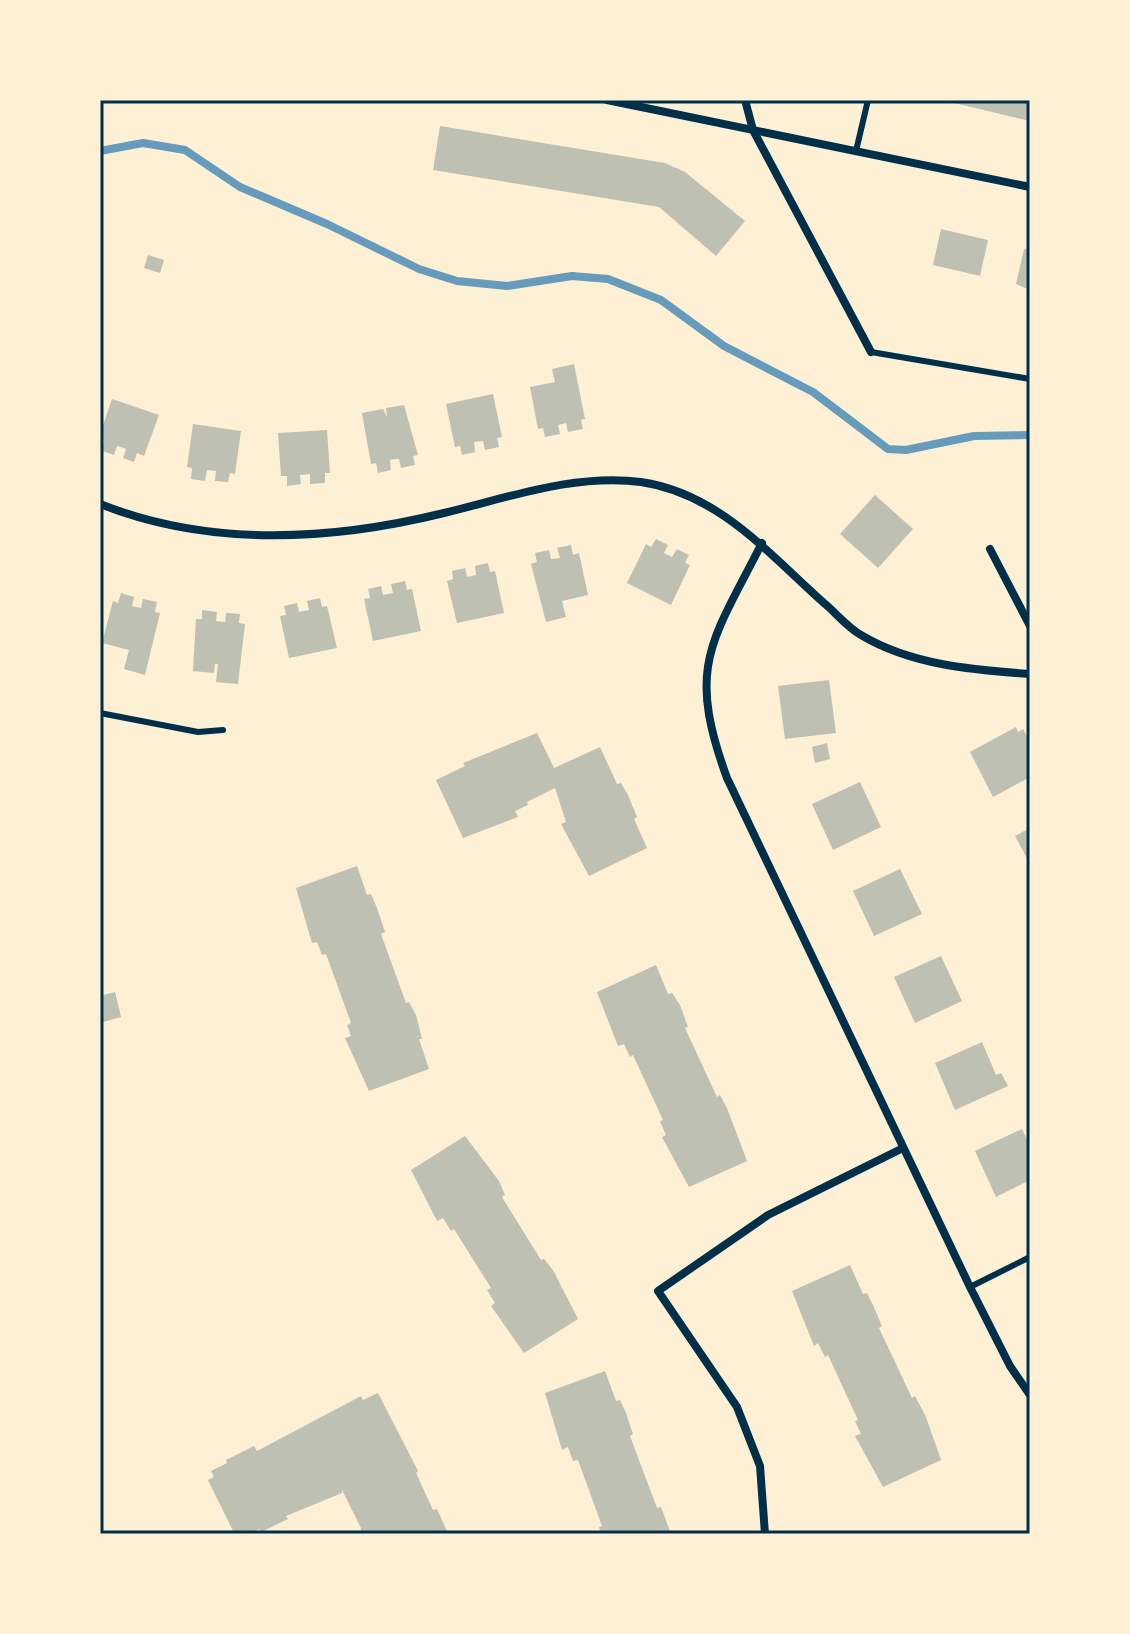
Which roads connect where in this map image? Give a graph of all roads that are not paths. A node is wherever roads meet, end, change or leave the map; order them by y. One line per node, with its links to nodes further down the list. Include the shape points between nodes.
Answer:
1 (607, 100): 4 (street)
2 (745, 100): 4 (street)
3 (868, 100): 5 (lane)
4 (753, 130): 5 (street); 7 (street)
5 (856, 151): 6 (street)
6 (1030, 187)
7 (871, 352): 8 (lane)
8 (1030, 379)
9 (100, 504): 10 (street, via 184,530 289,537 377,528 558,486 641,482 697,497)
10 (762, 543): 13 (street, via 860,634 951,667); 16 (street, via 711,644 704,690 709,728 734,793)
11 (990, 549): 12 (street)
12 (1030, 626)
13 (1030, 674)
14 (100, 713): 15 (lane, via 198,732)
15 (223, 730)
16 (903, 1148): 18 (street); 20 (street, via 768,1215 658,1291 737,1407 760,1466)
17 (1030, 1257): 18 (lane)
18 (970, 1287): 19 (street)
19 (1030, 1395)
20 (765, 1534)

